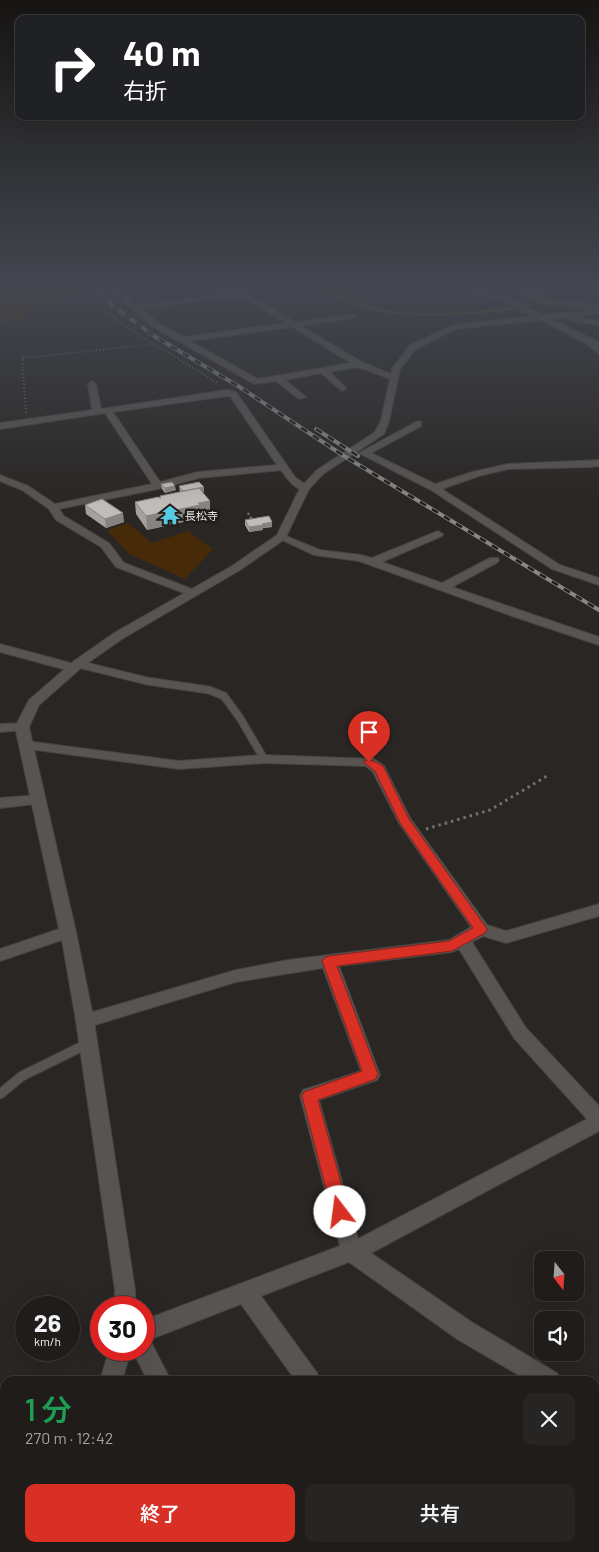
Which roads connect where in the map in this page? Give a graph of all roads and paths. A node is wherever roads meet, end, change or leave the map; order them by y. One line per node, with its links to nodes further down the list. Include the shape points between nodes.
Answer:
1 (22, 359): 16 (path)
2 (180, 359): 12 (path, via 226,387)
3 (215, 359): 9 (street, via 256,382)
4 (351, 359): 6 (street)
5 (404, 359): 8 (street)
6 (359, 364): 7 (street); 8 (street)
7 (324, 371): 9 (street); 11 (street)
8 (394, 377): 19 (street)
9 (279, 379): 13 (street)
10 (92, 384): 15 (street)
11 (342, 388)
12 (231, 394): 14 (street); 22 (street)
13 (302, 398)
14 (108, 411): 15 (street); 24 (street)
15 (97, 412): 16 (street)
16 (27, 422): 18 (street)
17 (418, 424): 20 (street)
18 (0, 426)
19 (379, 434): 20 (street); 25 (street, via 320,472)
20 (390, 439): 26 (street, via 364,453)
21 (599, 463): 26 (street, via 584,466 520,465 482,471)
22 (284, 467): 24 (street, via 198,475); 25 (street, via 292,479)
23 (0, 478): 27 (street, via 25,488)
24 (158, 486): 27 (street)
25 (305, 488): 31 (street)
26 (434, 488): 34 (street, via 556,567)
27 (53, 507): 36 (street, via 60,518 105,545 120,565)
28 (248, 513): 29 (path)
29 (252, 520)
30 (438, 534): 33 (street)
31 (281, 537): 33 (street, via 318,554); 36 (street)
32 (494, 560): 35 (street)
33 (372, 562): 35 (street)
34 (599, 582)
35 (442, 588): 37 (street)
36 (193, 593): 39 (street, via 118,636)
37 (599, 641)
38 (0, 648): 39 (street)
39 (76, 666): 40 (street, via 34,703); 43 (lane, via 209,690 224,696)
40 (22, 727): 41 (street); 42 (street)
41 (0, 728)
42 (26, 746): 43 (street, via 179,765); 45 (street)
43 (264, 758): 47 (street, via 369,762 379,769)
44 (547, 776): 47 (path, via 490,810)
45 (39, 800): 46 (street); 50 (street)
46 (0, 803)
47 (413, 833): 49 (street)
48 (599, 910): 49 (street, via 506,937)
49 (481, 929): 51 (street)
50 (68, 932): 52 (street); 54 (street)
51 (462, 940): 53 (street, via 452,946); 57 (street, via 520,1033)
52 (0, 955)
53 (329, 961): 54 (street, via 236,976); 58 (street, via 371,1074 310,1096)
54 (85, 1021): 55 (street)
55 (88, 1043): 56 (lane, via 22,1076); 60 (street)
56 (0, 1094)
57 (599, 1120): 58 (street)
58 (351, 1251): 59 (street); 67 (street, via 465,1332)
59 (245, 1292): 61 (street); 66 (street)
60 (125, 1296)
61 (155, 1327)
62 (117, 1361): 64 (street)
63 (149, 1361): 65 (street)
64 (112, 1376)
65 (157, 1376)
66 (305, 1376)
67 (541, 1376)

